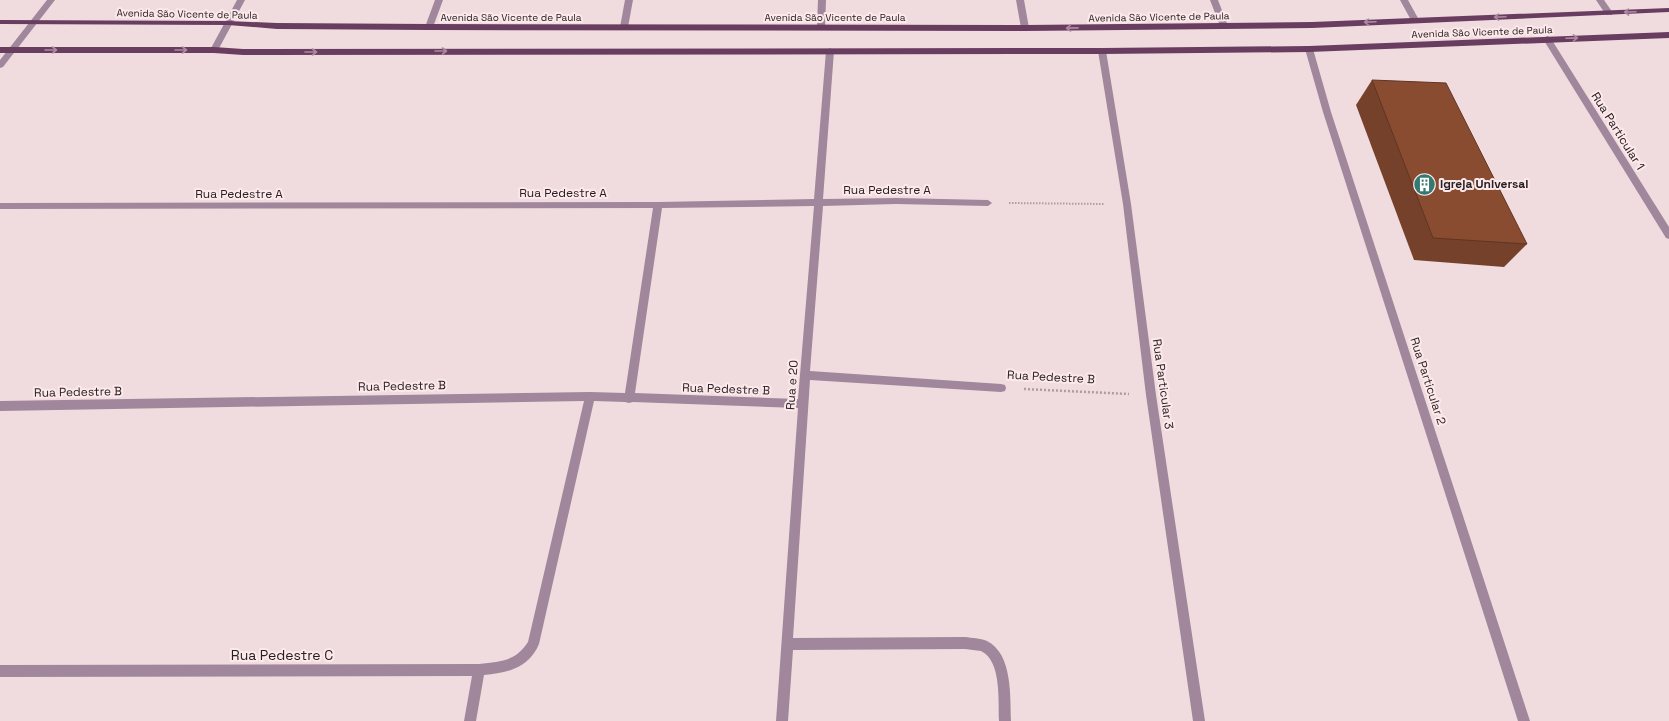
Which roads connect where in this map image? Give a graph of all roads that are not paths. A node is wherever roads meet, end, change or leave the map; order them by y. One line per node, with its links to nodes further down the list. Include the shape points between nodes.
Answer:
1 (51, 0): 14 (street)
2 (241, 0): 15 (street)
3 (439, 0): 17 (street)
4 (629, 0): 18 (street)
5 (822, 0): 19 (street)
6 (1020, 0): 20 (street)
7 (1214, 0): 16 (street)
8 (1404, 0): 12 (street)
9 (1600, 0): 11 (street)
10 (1669, 10): 11 (main road, Avenida São Vicente de Paula, one-way to 11)
11 (1609, 13): 12 (main road, Avenida São Vicente de Paula, one-way to 12)
12 (1415, 20): 16 (main road, Avenida São Vicente de Paula, one-way to 16)
13 (0, 22): 14 (main road, Avenida São Vicente de Paula)
14 (34, 23): 15 (main road, Avenida São Vicente de Paula); 25 (street)
15 (228, 24): 17 (main road, Avenida São Vicente de Paula); 26 (street)
16 (1224, 26): 20 (main road, Avenida São Vicente de Paula, one-way to 20)
17 (429, 27): 18 (main road, Avenida São Vicente de Paula)
18 (624, 27): 19 (main road, Avenida São Vicente de Paula)
19 (821, 28): 20 (main road, Avenida São Vicente de Paula)
20 (1025, 28)
21 (1669, 35): 22 (main road, Avenida São Vicente de Paula, one-way to 21)
22 (1547, 39): 23 (main road, Avenida São Vicente de Paula); 34 (street, Rua Particular 1)
23 (1309, 49): 28 (main road, Avenida São Vicente de Paula); 48 (street, Rua Particular 2, via 1327,112)
24 (0, 50): 25 (main road, Avenida São Vicente de Paula)
25 (12, 50): 26 (main road, Avenida São Vicente de Paula, one-way to 26); 29 (street)
26 (214, 50): 27 (main road, Avenida São Vicente de Paula, one-way to 27)
27 (830, 51): 28 (main road, Avenida São Vicente de Paula); 30 (street, Rua e 20)
28 (1102, 51): 47 (street, Rua Particular 3, via 1127,204 1151,395)
29 (0, 65)
30 (820, 202): 31 (street, Rua Pedestre A); 32 (street, Rua Pedestre A); 35 (street, Rua e 20)
31 (988, 203)
32 (658, 205): 33 (street, Rua Pedestre A); 38 (street)
33 (0, 206)
34 (1669, 235)
35 (805, 375): 36 (street, Rua Pedestre B); 39 (street, Rua e 20)
36 (1001, 388)
37 (590, 396): 38 (street, Rua Pedestre B); 40 (street, Rua Pedestre B); 42 (street, Rua Pedestre C, via 533,644 521,660 509,666)
38 (629, 399): 39 (street, Rua Pedestre B)
39 (804, 404): 41 (street, Rua e 20)
40 (0, 406)
41 (787, 644): 45 (street, Rua e 20); 46 (street, via 965,643 984,646 996,658 1003,677)
42 (479, 670): 43 (street, Rua Pedestre C); 44 (street)
43 (0, 671)
44 (470, 721)
45 (782, 721)
46 (1005, 721)
47 (1199, 721)
48 (1524, 721)

